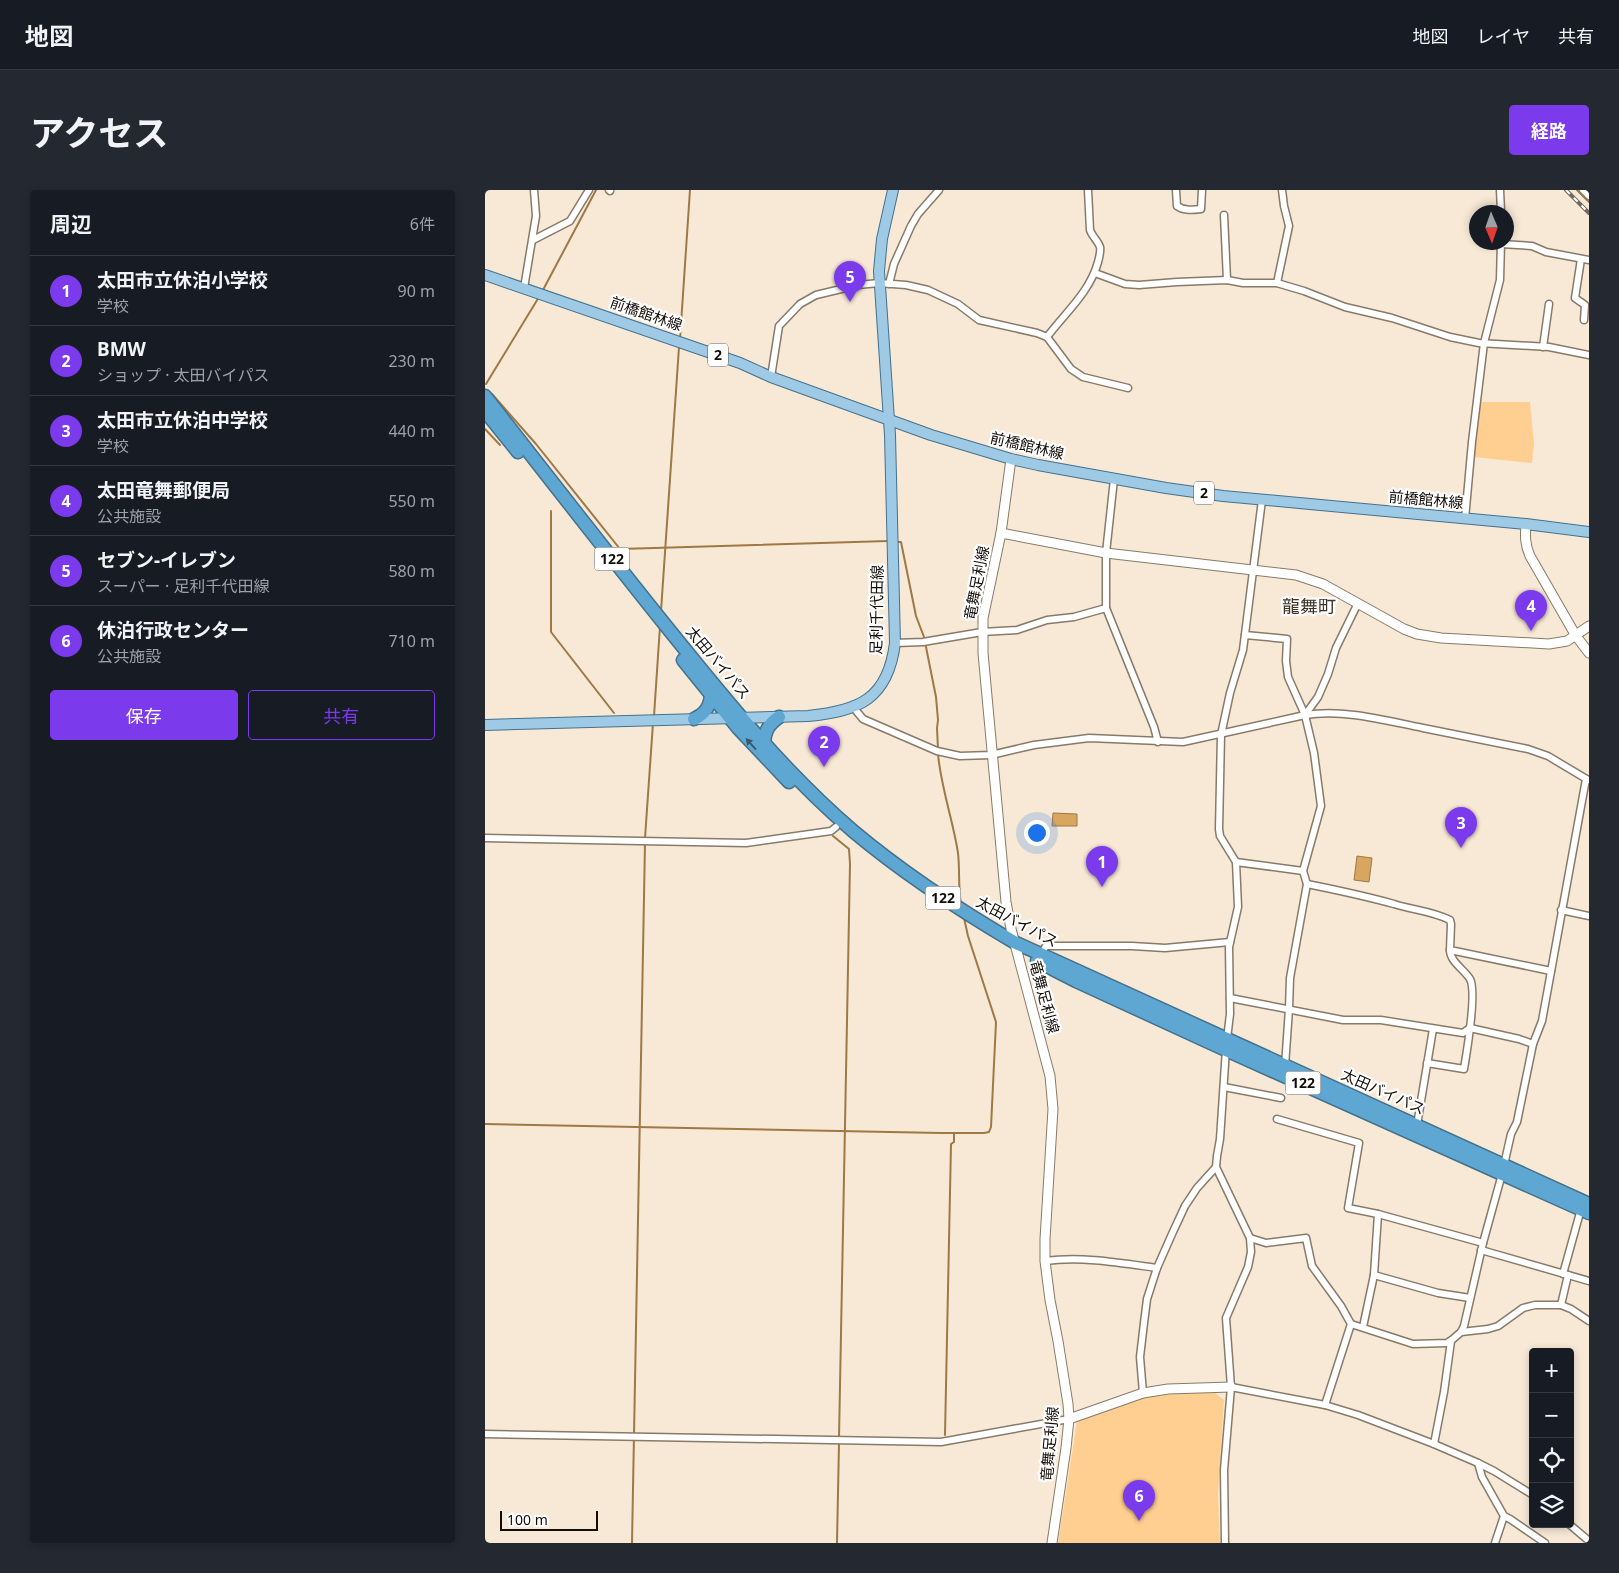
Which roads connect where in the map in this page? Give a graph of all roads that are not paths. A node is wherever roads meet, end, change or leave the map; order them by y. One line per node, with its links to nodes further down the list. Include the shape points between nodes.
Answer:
1 (534, 190): 14 (street, via 536,216)
2 (589, 190): 14 (street, via 569,221)
3 (893, 190): 22 (main road, 足利千代田線, via 879,259)
4 (939, 190): 22 (street, via 918,214)
5 (1088, 190): 19 (street, via 1090,230 1100,247)
6 (1176, 190): 7 (street, via 1177,206 1186,210 1201,209)
7 (1202, 190)
8 (1282, 190): 23 (street, via 1289,226)
9 (1500, 190): 12 (street)
10 (1583, 190): 11 (street)
11 (1589, 196)
12 (1501, 205)
13 (1224, 215): 21 (street)
14 (533, 240): 24 (street)
15 (1514, 244): 17 (street)
16 (1501, 250): 28 (street, via 1500,280)
17 (1581, 258): 18 (street); 26 (street, via 1575,295 1585,305)
18 (1589, 260)
19 (1095, 273): 21 (street, via 1125,284 1139,285); 27 (street, via 1084,292)
20 (485, 275): 24 (main road, 前橋館林線 / 2)
21 (1227, 280): 23 (street)
22 (884, 283): 27 (street, via 928,290 958,304 979,320); 31 (street, via 816,295 800,304 779,326); 35 (main road, 足利千代田線)
23 (1277, 283): 28 (street, via 1450,337)
24 (524, 288): 31 (main road, 前橋館林線 / 2, via 740,363)
25 (1549, 304): 29 (street)
26 (1583, 320)
27 (1047, 337): 32 (street, via 1071,369 1083,377)
28 (1484, 343): 29 (street); 39 (street)
29 (1543, 347): 30 (street)
30 (1589, 355)
31 (771, 377): 35 (main road, 前橋館林線 / 2)
32 (1128, 388)
33 (485, 396): 57 (highway, 太田バイパス / 122)
34 (485, 411): 53 (highway, 太田バイパス / 122)
35 (889, 420): 36 (main road, 前橋館林線 / 2); 51 (main road, 足利千代田線)
36 (1011, 459): 37 (main road, 前橋館林線 / 2); 42 (main road, 竜舞足利線)
37 (1113, 479): 38 (main road, 前橋館林線 / 2); 43 (street)
38 (1262, 500): 39 (main road, 前橋館林線 / 2); 44 (street)
39 (1465, 519): 40 (main road, 前橋館林線 / 2)
40 (1526, 524): 41 (main road, 前橋館林線 / 2); 50 (main road, via 1525,537 1530,556)
41 (1589, 532)
42 (1001, 533): 43 (main road); 48 (main road, 竜舞足利線)
43 (1106, 553): 44 (main road); 46 (street)
44 (1253, 570): 45 (main road, via 1311,579); 49 (street)
45 (1358, 603): 50 (main road, via 1405,629 1427,637 1549,644); 55 (street, via 1336,648 1318,697)
46 (1107, 608): 48 (street, via 1047,620 1017,630); 61 (street)
47 (1589, 626): 50 (main road)
48 (982, 632): 51 (street); 63 (main road, 竜舞足利線)
49 (1245, 635): 55 (street, via 1287,639 1288,677); 60 (street)
50 (1576, 636): 52 (main road)
51 (895, 643): 54 (main road, 足利千代田線, via 889,673 867,699)
52 (1589, 653)
53 (711, 695): 57 (highway, 太田バイパス / 122); 58 (highway, via 707,709)
54 (853, 707): 56 (main road, 足利千代田線, via 830,714); 63 (street, via 863,719 937,752 961,756)
55 (1305, 715): 60 (street); 64 (street, via 1340,713 1373,718 1528,749 1548,756); 68 (street, via 1321,806)
56 (779, 716): 57 (main road, 足利千代田線); 62 (highway, via 767,728)
57 (736, 718): 58 (main road, 足利千代田線); 62 (highway, 太田バイパス / 122); 65 (highway, 太田バイパス / 122, one-way to 57, via 758,750)
58 (694, 719): 59 (main road, 足利千代田線)
59 (485, 725)
60 (1221, 735): 61 (street, via 1183,742); 67 (street, via 1219,829)
61 (1158, 742): 63 (street, via 1089,738 1034,745)
62 (764, 743): 73 (highway, 太田バイパス / 122, via 791,773 853,830 924,885)
63 (991, 755): 73 (main road, 竜舞足利線, via 1006,902)
64 (1587, 780): 70 (street)
65 (836, 827): 66 (street, via 831,831 746,843); 73 (highway, 太田バイパス / 122, via 955,916 1003,945)
66 (485, 838)
67 (1236, 862): 68 (street); 72 (street, via 1238,906)
68 (1303, 871): 69 (street)
69 (1307, 884): 74 (street, via 1449,920); 78 (street, via 1290,978)
70 (1561, 910): 71 (street); 76 (street)
71 (1589, 916)
72 (1230, 942): 75 (street, via 1165,948 1046,946); 77 (street)
73 (1016, 947): 75 (highway, 太田バイパス / 122); 82 (highway, 太田バイパス / 122, via 1076,981); 95 (main road, 竜舞足利線, via 1053,1092)
74 (1450, 950): 76 (street); 79 (street, via 1450,956 1470,979)
75 (1041, 954): 82 (highway, 太田バイパス / 122)
76 (1551, 971): 81 (street, via 1542,1021)
77 (1230, 998): 78 (street); 82 (street)
78 (1289, 1009): 80 (street, via 1343,1020 1381,1020); 84 (street)
79 (1470, 1028): 80 (street, via 1463,1033); 81 (street); 83 (street, via 1464,1069)
80 (1433, 1029): 83 (street)
81 (1533, 1044): 90 (street, via 1517,1122)
82 (1226, 1045): 84 (highway, 太田バイパス / 122); 85 (street); 90 (highway, 太田バイパス / 122, via 1294,1079)
83 (1427, 1062): 88 (street)
84 (1285, 1066): 88 (highway, 太田バイパス / 122)
85 (1224, 1087): 86 (street); 89 (street)
86 (1281, 1098)
87 (1277, 1119): 92 (street, via 1359,1143 1348,1208)
88 (1417, 1125): 90 (highway, 太田バイパス / 122)
89 (1216, 1168): 93 (street); 96 (street, via 1185,1206)
90 (1503, 1169): 91 (highway, 太田バイパス / 122); 94 (street)
91 (1586, 1208): 98 (street)
92 (1378, 1214): 94 (street); 97 (street)
93 (1249, 1238): 103 (street, via 1266,1243 1306,1238 1312,1266); 107 (street, via 1248,1267 1226,1318)
94 (1482, 1246): 98 (street); 100 (street)
95 (1045, 1261): 96 (street, via 1061,1258); 110 (main road, 竜舞足利線)
96 (1157, 1268): 108 (street, via 1143,1323 1140,1357)
97 (1373, 1275): 100 (street, via 1438,1293); 104 (street)
98 (1565, 1275): 99 (street); 101 (street)
99 (1589, 1281)
100 (1470, 1298): 105 (street)
101 (1561, 1305): 102 (street); 105 (street, via 1523,1308 1498,1326)
102 (1589, 1321)
103 (1351, 1324): 104 (street); 109 (street)
104 (1363, 1327): 106 (street, via 1413,1344)
105 (1461, 1332): 106 (street)
106 (1451, 1341): 112 (street)
107 (1231, 1387): 108 (main road); 109 (street); 119 (street, via 1224,1470)
108 (1143, 1393): 110 (main road)
109 (1325, 1405): 112 (street)
110 (1069, 1419): 111 (street, via 941,1442); 118 (main road, 竜舞足利線)
111 (485, 1434)
112 (1434, 1444): 113 (street)
113 (1479, 1463): 114 (street); 115 (street, via 1482,1477)
114 (1529, 1493)
115 (1504, 1516): 120 (street); 121 (street)
116 (1574, 1528): 117 (street)
117 (1589, 1541)
118 (1052, 1543)
119 (1225, 1543)
120 (1495, 1543)
121 (1545, 1543)

